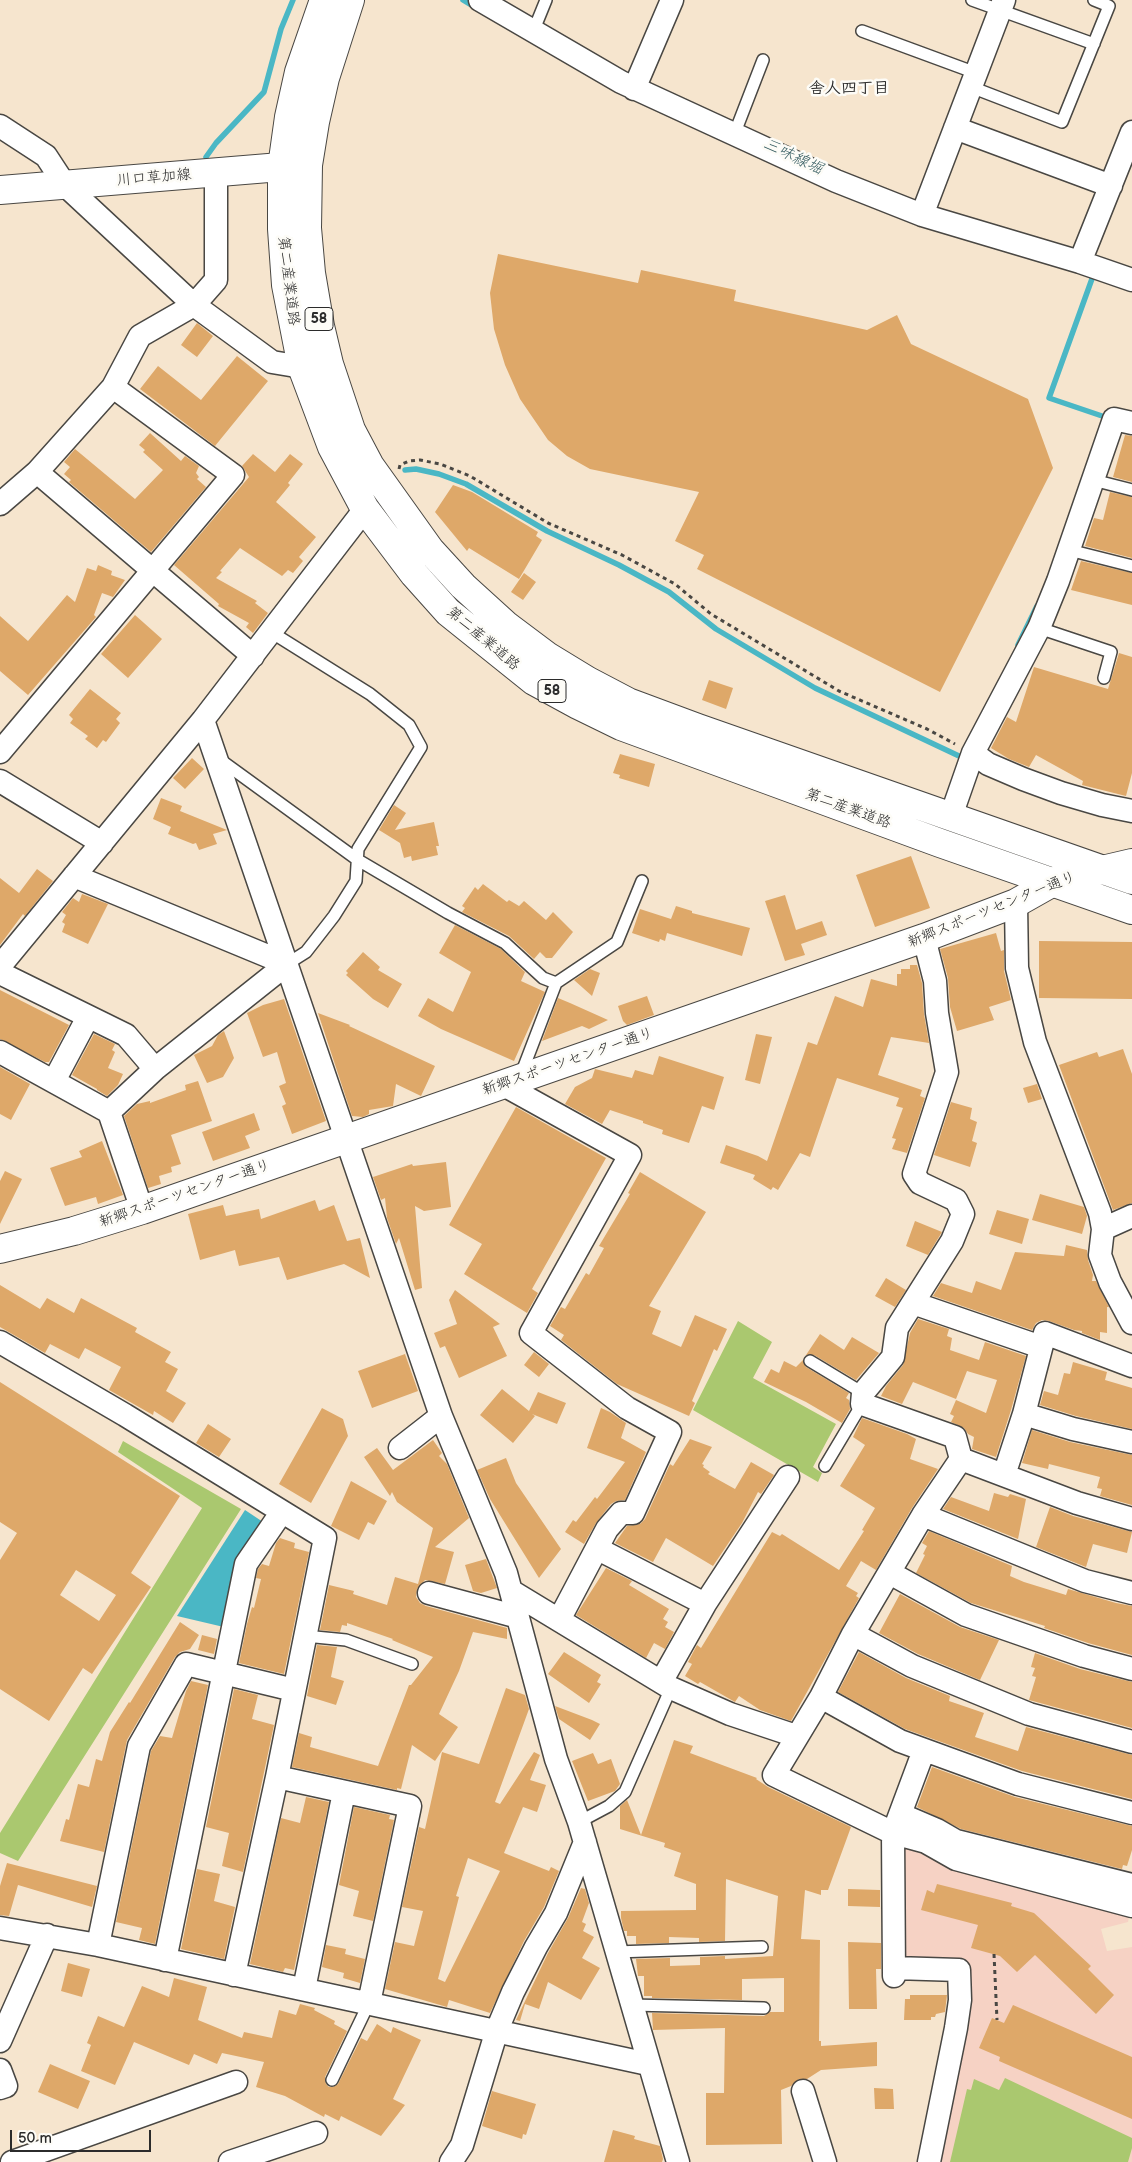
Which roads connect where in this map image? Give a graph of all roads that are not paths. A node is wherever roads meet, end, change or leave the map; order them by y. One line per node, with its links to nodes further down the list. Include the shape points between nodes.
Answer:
1 (324, 0): 19 (main road, 第二産業道路 / 58, via 299,72 289,117)
2 (350, 0): 19 (main road, 第二産業道路 / 58, via 325,78 315,122)
3 (480, 0): 10 (street)
4 (546, 0): 10 (lane)
5 (672, 0): 14 (street)
6 (972, 0): 8 (lane)
7 (1094, 0): 11 (lane, via 1109,6)
8 (1002, 5): 11 (lane); 13 (street)
9 (862, 31): 13 (lane)
10 (533, 32): 14 (street)
11 (1094, 44): 13 (lane, via 1062,122)
12 (762, 60): 18 (lane)
13 (973, 80): 16 (street)
14 (634, 89): 18 (street)
15 (0, 126): 21 (street, via 46,156)
16 (955, 128): 22 (street); 24 (street)
17 (1132, 132): 22 (street)
18 (734, 135): 24 (street)
19 (295, 166): 20 (main road, 川口草加線); 28 (main road, 第二産業道路 / 58, via 282,228 286,285); 49 (main road, 第二産業道路 / 58, via 320,326 351,430 370,466 401,510 430,550 463,586 507,626 547,656 628,702)
20 (216, 173): 21 (main road, 川口草加線); 27 (street, via 216,280)
21 (65, 185): 23 (main road, 川口草加線); 27 (street)
22 (1111, 186): 25 (street)
23 (0, 190)
24 (922, 215): 25 (street)
25 (1080, 262): 26 (street)
26 (1132, 280)
27 (194, 305): 28 (street, via 272,362); 29 (street, via 140,336)
28 (302, 367): 35 (main road, 第二産業道路 / 58, via 332,447)
29 (113, 387): 31 (street); 38 (street, via 233,475)
30 (1132, 423): 32 (street, via 1114,419)
31 (37, 472): 34 (street); 38 (street)
32 (1093, 480): 33 (lane); 36 (street)
33 (1132, 490)
34 (1, 502)
35 (365, 509): 40 (street); 57 (main road, 第二産業道路 / 58, via 414,574 448,612 534,681 578,705 621,726)
36 (1069, 550): 37 (lane); 39 (street)
37 (1132, 566)
38 (153, 570): 41 (street); 44 (street)
39 (1039, 628): 42 (lane, via 1111,652); 45 (street)
40 (271, 632): 41 (street); 51 (lane, via 370,694 409,725 422,747 358,849)
41 (253, 656): 43 (street)
42 (1104, 678)
43 (203, 720): 46 (street); 50 (street)
44 (0, 752)
45 (973, 753): 48 (street, via 988,764 1053,790); 49 (street)
46 (214, 755): 51 (lane); 61 (street)
47 (0, 781): 50 (street)
48 (1132, 811)
49 (951, 816): 53 (main road, 第二産業道路 / 58)
50 (102, 843): 54 (street)
51 (358, 860): 61 (lane, via 356,881 334,916 306,952); 64 (lane, via 505,943 544,978)
52 (1132, 863): 53 (main road, 新郷スポーツセンター通り)
53 (1102, 869): 55 (main road, 第二産業道路 / 58); 57 (main road, 新郷スポーツセンター通り)
54 (74, 876): 61 (street); 62 (street)
55 (1132, 880)
56 (642, 881): 64 (lane, via 617,942)
57 (1055, 882): 58 (main road, 新郷スポーツセンター通り); 59 (main road, 第二産業道路 / 58)
58 (1016, 903): 60 (main road, 新郷スポーツセンター通り); 74 (street, via 1016,968 1035,1042)
59 (1132, 910)
60 (924, 938): 69 (main road, 新郷スポーツセンター通り); 76 (street, via 935,981 947,1072 914,1174 920,1183 956,1200 963,1214 952,1241)
61 (287, 964): 67 (street); 71 (street)
62 (0, 966)
63 (0, 973): 65 (street)
64 (556, 983): 69 (lane)
65 (88, 1017): 67 (street, via 126,1036); 68 (street)
66 (0, 1052): 68 (street)
67 (155, 1069): 70 (street)
68 (54, 1082): 70 (street)
69 (510, 1082): 71 (main road, 新郷スポーツセンター通り); 94 (street, via 630,1155 531,1333 627,1408 670,1432 633,1513 621,1513 607,1529)
70 (109, 1112): 72 (street)
71 (345, 1139): 72 (main road, 新郷スポーツセンター通り); 84 (street)
72 (142, 1210): 75 (main road, 新郷スポーツセンター通り)
73 (1132, 1216): 74 (street)
74 (1103, 1228): 77 (street, via 1100,1256 1110,1282)
75 (0, 1249)
76 (913, 1303): 79 (street); 82 (street, via 898,1328 893,1357)
77 (1130, 1314)
78 (0, 1342): 91 (street, via 125,1415)
79 (1041, 1347): 81 (street, via 1045,1333); 83 (street)
80 (810, 1361): 82 (lane)
81 (1132, 1366)
82 (863, 1398): 87 (street, via 955,1437); 88 (lane)
83 (1024, 1414): 85 (street); 89 (street)
84 (441, 1416): 86 (street); 96 (street)
85 (1132, 1442)
86 (400, 1448)
87 (961, 1459): 89 (street); 92 (street)
88 (824, 1466)
89 (1004, 1475): 93 (street, via 1077,1503)
90 (788, 1477): 99 (street)
91 (281, 1513): 103 (street, via 325,1538); 106 (street, via 246,1564)
92 (923, 1515): 95 (street); 98 (street, via 1084,1581)
93 (1132, 1519)
94 (598, 1549): 99 (street); 101 (street)
95 (890, 1573): 102 (street); 105 (street, via 966,1615)
96 (511, 1591): 100 (street); 101 (street)
97 (429, 1593): 100 (street)
98 (1132, 1593)
99 (705, 1604): 107 (street)
100 (518, 1616): 117 (street, via 556,1759)
101 (559, 1620): 107 (street)
102 (853, 1634): 109 (street); 111 (street, via 912,1666 1029,1714)
103 (305, 1636): 104 (lane, via 346,1640); 108 (street)
104 (412, 1664)
105 (1132, 1669)
106 (223, 1673): 108 (street); 122 (street, via 186,1664 140,1746); 125 (street)
107 (666, 1685): 110 (street, via 730,1714); 117 (lane, via 625,1792)
108 (294, 1690): 113 (street)
109 (821, 1697): 110 (street); 112 (street, via 900,1741)
110 (796, 1736): 116 (street, via 774,1775)
111 (1132, 1742)
112 (924, 1750): 115 (street, via 1018,1784); 116 (street)
113 (277, 1777): 114 (street); 126 (street)
114 (344, 1792): 127 (street); 128 (street, via 410,1806)
115 (1132, 1813)
116 (898, 1824): 118 (street, via 937,1830 956,1841); 119 (street, via 956,1858); 145 (street, via 894,1972 959,1970 960,2000 956,2028)
117 (582, 1832): 124 (street); 131 (street, via 556,1913 524,1969)
118 (1132, 1886)
119 (1132, 1906)
120 (0, 1928): 121 (street)
121 (47, 1935): 122 (street); 132 (street)
122 (98, 1945): 125 (street)
123 (762, 1947): 124 (lane)
124 (616, 1952): 129 (street)
125 (165, 1960): 126 (street)
126 (234, 1975): 127 (street)
127 (304, 1989): 128 (street)
128 (369, 2003): 131 (street); 135 (lane)
129 (631, 2005): 130 (lane); 133 (street)
130 (764, 2008)
131 (497, 2030): 133 (street); 142 (street, via 462,2145)
132 (0, 2041)
133 (648, 2064): 143 (street)
134 (0, 2070): 137 (street, via 6,2086)
135 (332, 2080)
136 (236, 2082): 140 (street)
137 (0, 2088)
138 (803, 2092): 144 (street)
139 (316, 2133): 141 (street)
140 (12, 2162)
141 (230, 2162)
142 (451, 2162)
143 (678, 2162)
144 (825, 2162)
145 (929, 2162)

